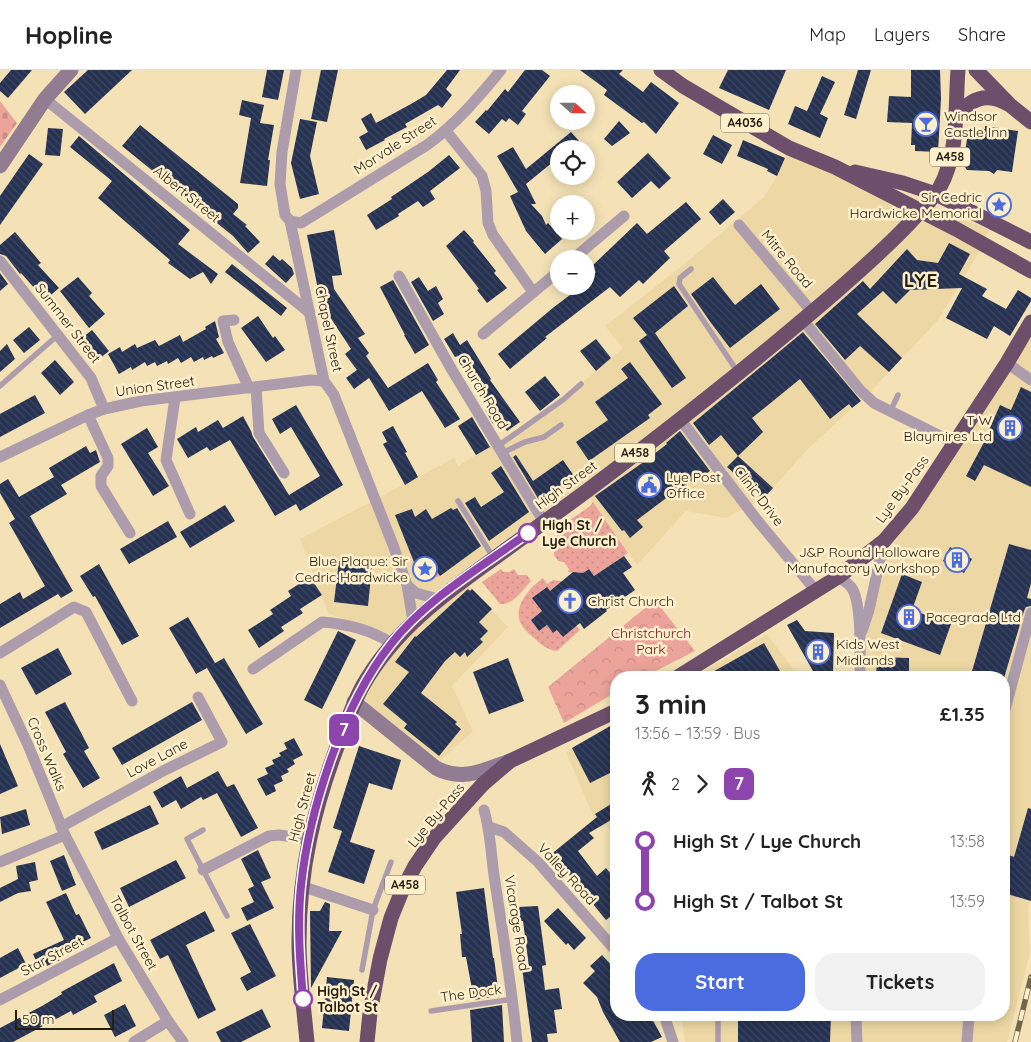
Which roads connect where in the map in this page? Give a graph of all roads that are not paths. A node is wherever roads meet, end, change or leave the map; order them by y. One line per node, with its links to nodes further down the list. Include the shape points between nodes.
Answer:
1 (71, 70): 7 (street)
2 (296, 70): 17 (street, Chapel Street, via 280,184 284,215)
3 (501, 70): 11 (street, Morvale Street)
4 (660, 70): 13 (highway, A4036, via 789,148)
5 (958, 70): 9 (highway, A458)
6 (976, 70): 8 (highway)
7 (45, 99): 12 (street); 27 (street, Albert Street)
8 (1010, 105): 9 (highway, via 995,98 977,99 963,108); 10 (highway)
9 (956, 118): 14 (highway, A458, via 949,162)
10 (1031, 122)
11 (446, 131): 17 (street, Morvale Street, via 301,223); 26 (street, via 482,176 488,223 493,235)
12 (0, 166)
13 (834, 167): 14 (highway, A4036, via 903,182); 15 (highway, A4036)
14 (936, 194): 15 (highway, High Street / A458); 19 (highway, A4036)
15 (921, 212): 23 (highway, A4036); 28 (highway, High Street / A458, via 894,241)
16 (624, 216): 20 (street)
17 (290, 221): 27 (street, Chapel Street)
18 (740, 225): 28 (street, Mitre Road)
19 (1031, 242)
20 (584, 250)
21 (0, 261): 32 (street, Summer Street)
22 (691, 269): 34 (lane, via 680,278 679,284)
23 (1031, 271)
24 (399, 276): 48 (street, Church Road)
25 (550, 279): 26 (street)
26 (534, 292): 31 (street)
27 (310, 312): 35 (street, Chapel Street)
28 (807, 316): 34 (highway, High Street / A458); 43 (street, Mitre Road, via 860,390)
29 (234, 320): 39 (street, via 223,321 228,342)
30 (1031, 322): 33 (highway, Lye By-Pass)
31 (483, 334)
32 (58, 335): 38 (lane); 42 (street, Summer Street, via 91,378)
33 (1007, 363): 36 (street); 47 (highway, Lye By-Pass, via 992,377)
34 (739, 373): 45 (highway, High Street / A458)
35 (324, 380): 39 (street, Union Street); 58 (street, Chapel Street, via 334,395)
36 (1031, 380)
37 (581, 384): 48 (lane)
38 (0, 386)
39 (253, 387): 41 (street, Union Street); 50 (street, via 259,434)
40 (898, 395): 43 (lane)
41 (175, 398): 42 (street, Union Street); 52 (street, via 166,460)
42 (104, 409): 44 (street, Union Street)
43 (890, 412): 47 (street, Mitre Road)
44 (88, 415): 49 (street, Union Street); 54 (street, via 108,458 101,486)
45 (680, 419): 53 (highway, High Street / A458); 59 (street, Clinic Drive)
46 (561, 425): 48 (lane, via 544,436)
47 (954, 443): 55 (highway, Lye By-Pass, via 912,508)
48 (500, 450): 53 (street, Church Road)
49 (0, 456)
50 (284, 473)
51 (458, 501): 56 (lane)
52 (190, 514)
53 (544, 522): 56 (highway, High Street / A458)
54 (130, 533)
55 (884, 541): 57 (highway, Lye By-Pass); 63 (street)
56 (494, 558): 60 (highway, High Street / A458)
57 (838, 577): 59 (highway, Lye By-Pass); 63 (street, via 846,582 855,596)
58 (407, 585): 60 (street, via 416,593); 62 (street, Chapel Street)
59 (816, 591): 67 (highway, Lye By-Pass)
60 (438, 599): 62 (highway, High Street / A458)
61 (1031, 612): 70 (street)
62 (412, 621): 64 (highway, High Street / A458)
63 (860, 636): 68 (street)
64 (391, 643): 66 (street, via 362,629 322,622); 73 (highway, High Street / A458)
65 (0, 653): 72 (street, via 74,607 86,612)
66 (253, 669)
67 (687, 671)
68 (860, 671)
69 (0, 686): 79 (street, Cross Walks)
70 (1010, 690)
71 (198, 696): 79 (street, Love Lane, via 222,742 165,770)
72 (132, 701)
73 (354, 702): 75 (street, via 445,773 469,774); 80 (highway, High Street / A458)
74 (610, 714): 75 (highway, Lye By-Pass / A458)
75 (510, 761): 101 (highway, Lye By-Pass / A458, via 483,784 434,838 402,891 380,959)
76 (484, 810): 77 (street, Vicarage Road)
77 (489, 827): 88 (street, Valley Road, via 504,832 538,862); 90 (street, Vicarage Road)
78 (203, 830): 83 (lane, via 187,839)
79 (63, 831): 81 (street); 87 (street, Talbot Street)
80 (308, 839): 83 (street, via 269,836); 84 (highway, High Street / A458)
81 (0, 862)
82 (391, 862): 85 (lane)
83 (204, 870): 86 (lane)
84 (301, 886): 85 (street); 100 (highway, High Street / A458, via 299,944)
85 (373, 910): 89 (lane)
86 (227, 916)
87 (118, 938): 91 (street, Star Street); 93 (street, Talbot Street)
88 (610, 944)
89 (362, 970)
90 (513, 999): 92 (lane, The Dock); 102 (street, Vicarage Road)
91 (0, 1000)
92 (431, 1011)
93 (168, 1021): 98 (street); 99 (street, Talbot Street)
94 (666, 1021): 103 (street)
95 (718, 1021): 104 (lane)
96 (856, 1021): 105 (street)
97 (969, 1021): 106 (street)
98 (134, 1042)
99 (183, 1042)
100 (306, 1042)
101 (367, 1042)
102 (517, 1042)
103 (673, 1042)
104 (718, 1042)
105 (856, 1042)
106 (967, 1042)

